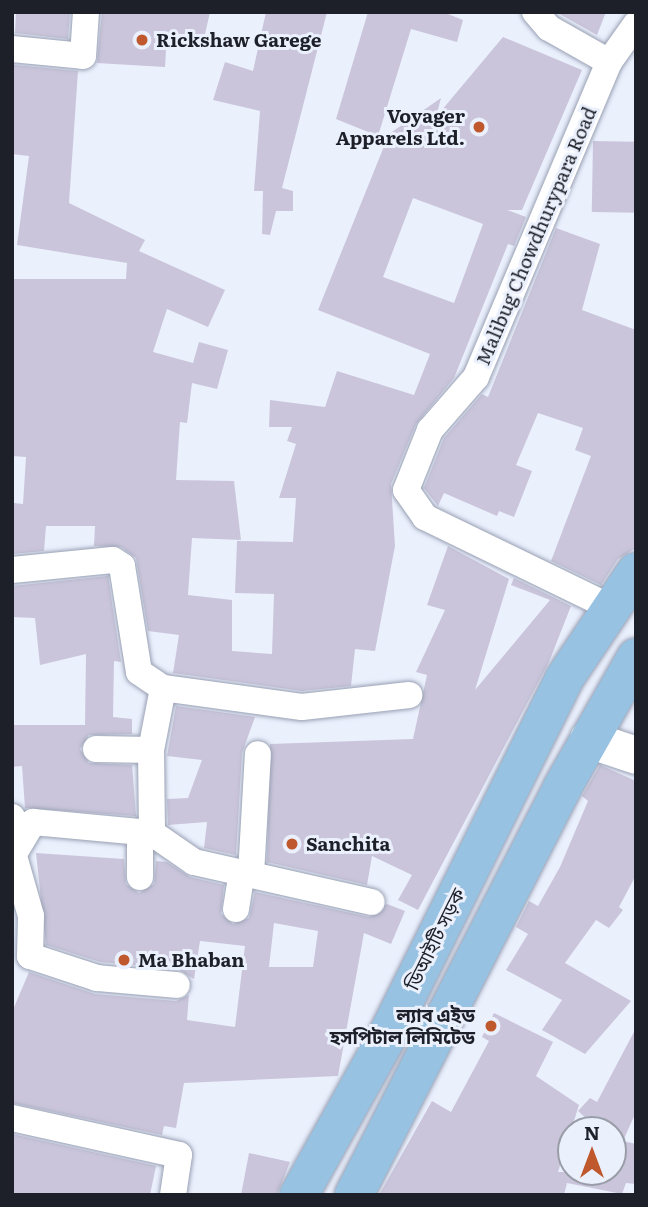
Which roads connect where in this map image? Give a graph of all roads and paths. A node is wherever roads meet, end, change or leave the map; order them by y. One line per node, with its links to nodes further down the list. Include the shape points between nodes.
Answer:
1 (86, 12): 4 (street, via 83,56)
2 (535, 12): 5 (street, via 549,28)
3 (632, 36): 5 (street, Malibug Chowdhurypara Road)
4 (12, 50)
5 (609, 62): 8 (street, Malibug Chowdhurypara Road, via 476,377 430,430 406,490 425,517)
6 (12, 570): 11 (street, via 113,560 122,566 139,672)
7 (636, 572): 8 (main road, ডিআইটি সড়ক)
8 (612, 608): 10 (main road, ডিআইটি সড়ক)
9 (636, 658): 13 (main road)
10 (564, 679): 13 (main road); 29 (main road, ডিআইটি সড়ক, via 384,1042)
11 (163, 688): 12 (street, via 302,706); 15 (street)
12 (409, 695)
13 (608, 724): 17 (street, via 606,740); 27 (main road)
14 (96, 749): 15 (street)
15 (151, 750): 19 (street)
16 (258, 754): 21 (street)
17 (636, 755)
18 (12, 817): 20 (street)
19 (146, 833): 20 (street, via 33,822); 21 (street, via 194,862); 22 (street)
20 (13, 857): 25 (street, via 31,916 30,956 97,978)
21 (246, 872): 23 (street); 24 (street)
22 (140, 877)
23 (372, 902)
24 (236, 909)
25 (177, 985)
26 (12, 1118): 28 (street, via 178,1155)
27 (376, 1150): 30 (main road); 31 (main road)
28 (173, 1195)
29 (299, 1195)
30 (338, 1195)
31 (354, 1195)

